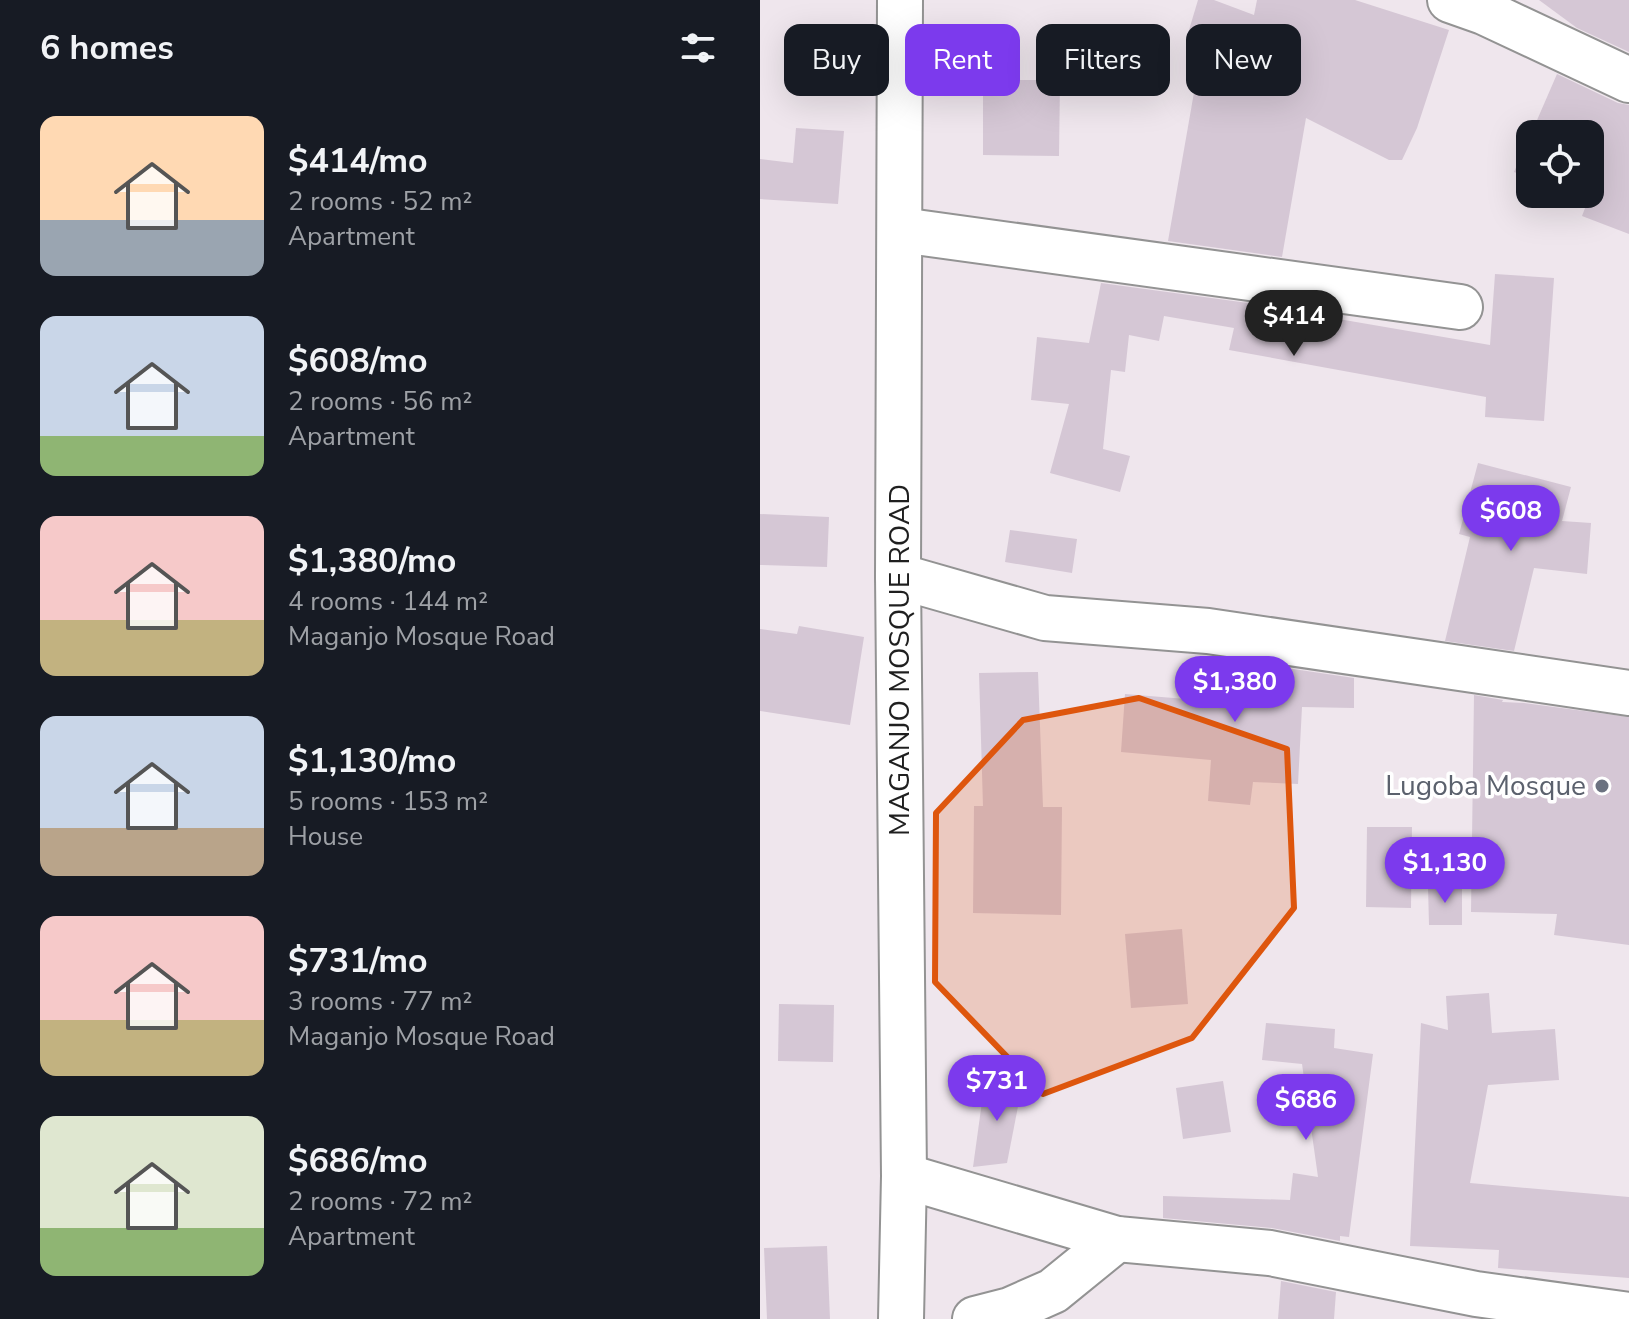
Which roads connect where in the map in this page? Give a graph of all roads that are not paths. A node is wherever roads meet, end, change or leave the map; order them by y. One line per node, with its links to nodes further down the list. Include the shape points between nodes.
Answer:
1 (900, 0): 4 (street, MAGANJO MOSQUE ROAD)
2 (1450, 0): 3 (street)
3 (1629, 80)
4 (901, 230): 5 (street); 6 (street, MAGANJO MOSQUE ROAD)
5 (1460, 307)
6 (898, 576): 7 (street, via 1045,618 1208,631); 8 (street, MAGANJO MOSQUE ROAD)
7 (1629, 693)
8 (904, 1176): 9 (street); 11 (street, MAGANJO MOSQUE ROAD)
9 (1117, 1239): 10 (street, via 1270,1253 1476,1294); 12 (street, via 1053,1291)
10 (1629, 1315)
11 (901, 1319)
12 (975, 1319)

